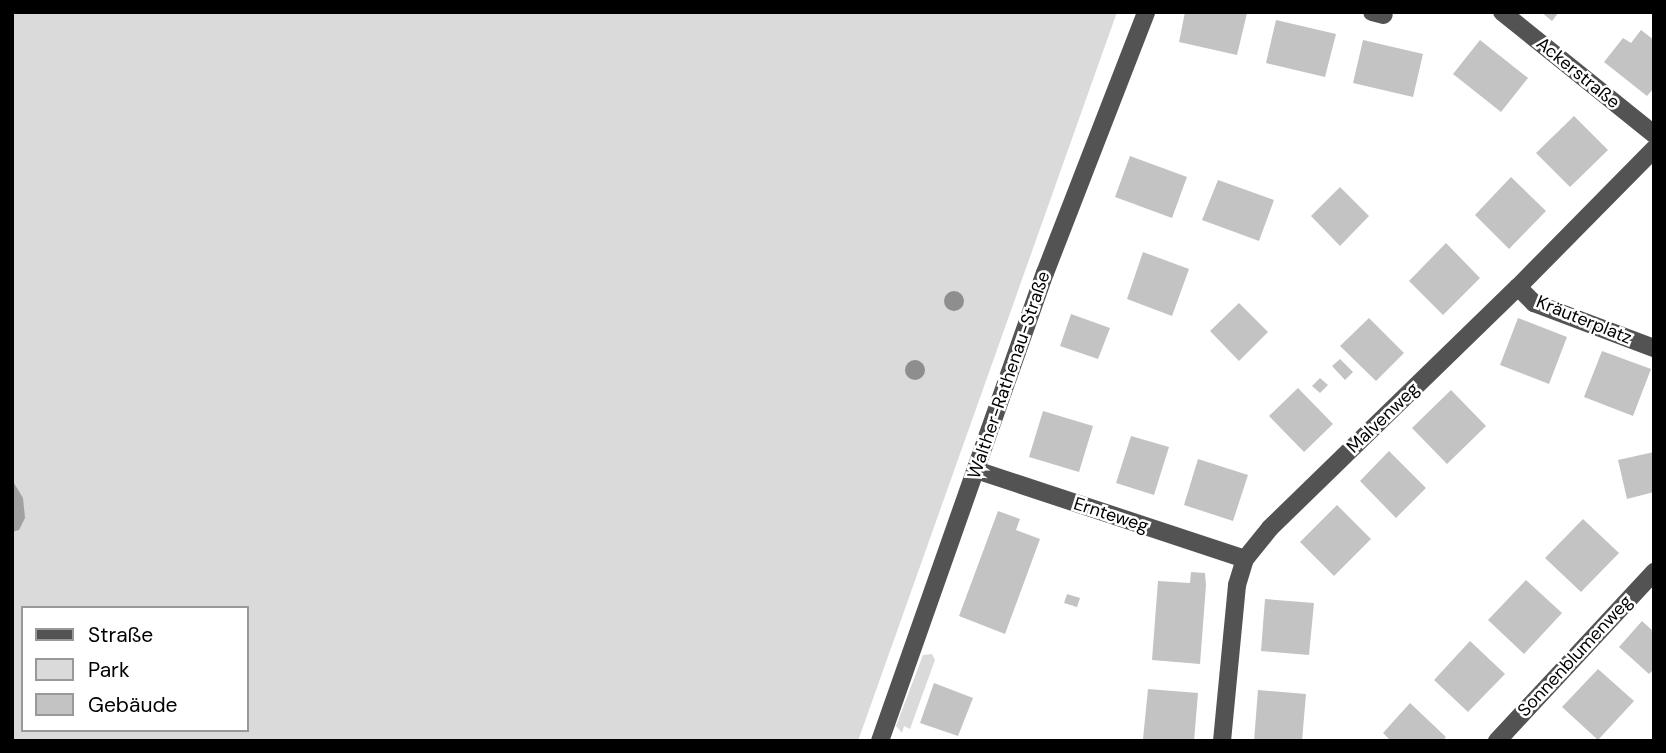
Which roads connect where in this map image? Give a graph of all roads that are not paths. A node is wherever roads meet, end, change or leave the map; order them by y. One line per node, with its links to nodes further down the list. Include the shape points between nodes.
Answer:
1 (1146, 12): 7 (street, Walther-Rathenau-Straße, via 1045,273)
2 (1502, 12): 3 (street, Ackerstraße)
3 (1654, 134)
4 (1654, 149): 5 (street, Malvenweg)
5 (1518, 287): 6 (street, Kräuterplatz, via 1534,303); 8 (street, Malvenweg, via 1270,528)
6 (1654, 348)
7 (976, 470): 8 (street, Ernteweg); 10 (street, Walther-Rathenau-Straße)
8 (1245, 559): 11 (street, Malvenweg, via 1237,585)
9 (1654, 572): 12 (street, Sonnenblumenweg)
10 (880, 741)
11 (1222, 741)
12 (1497, 741)

